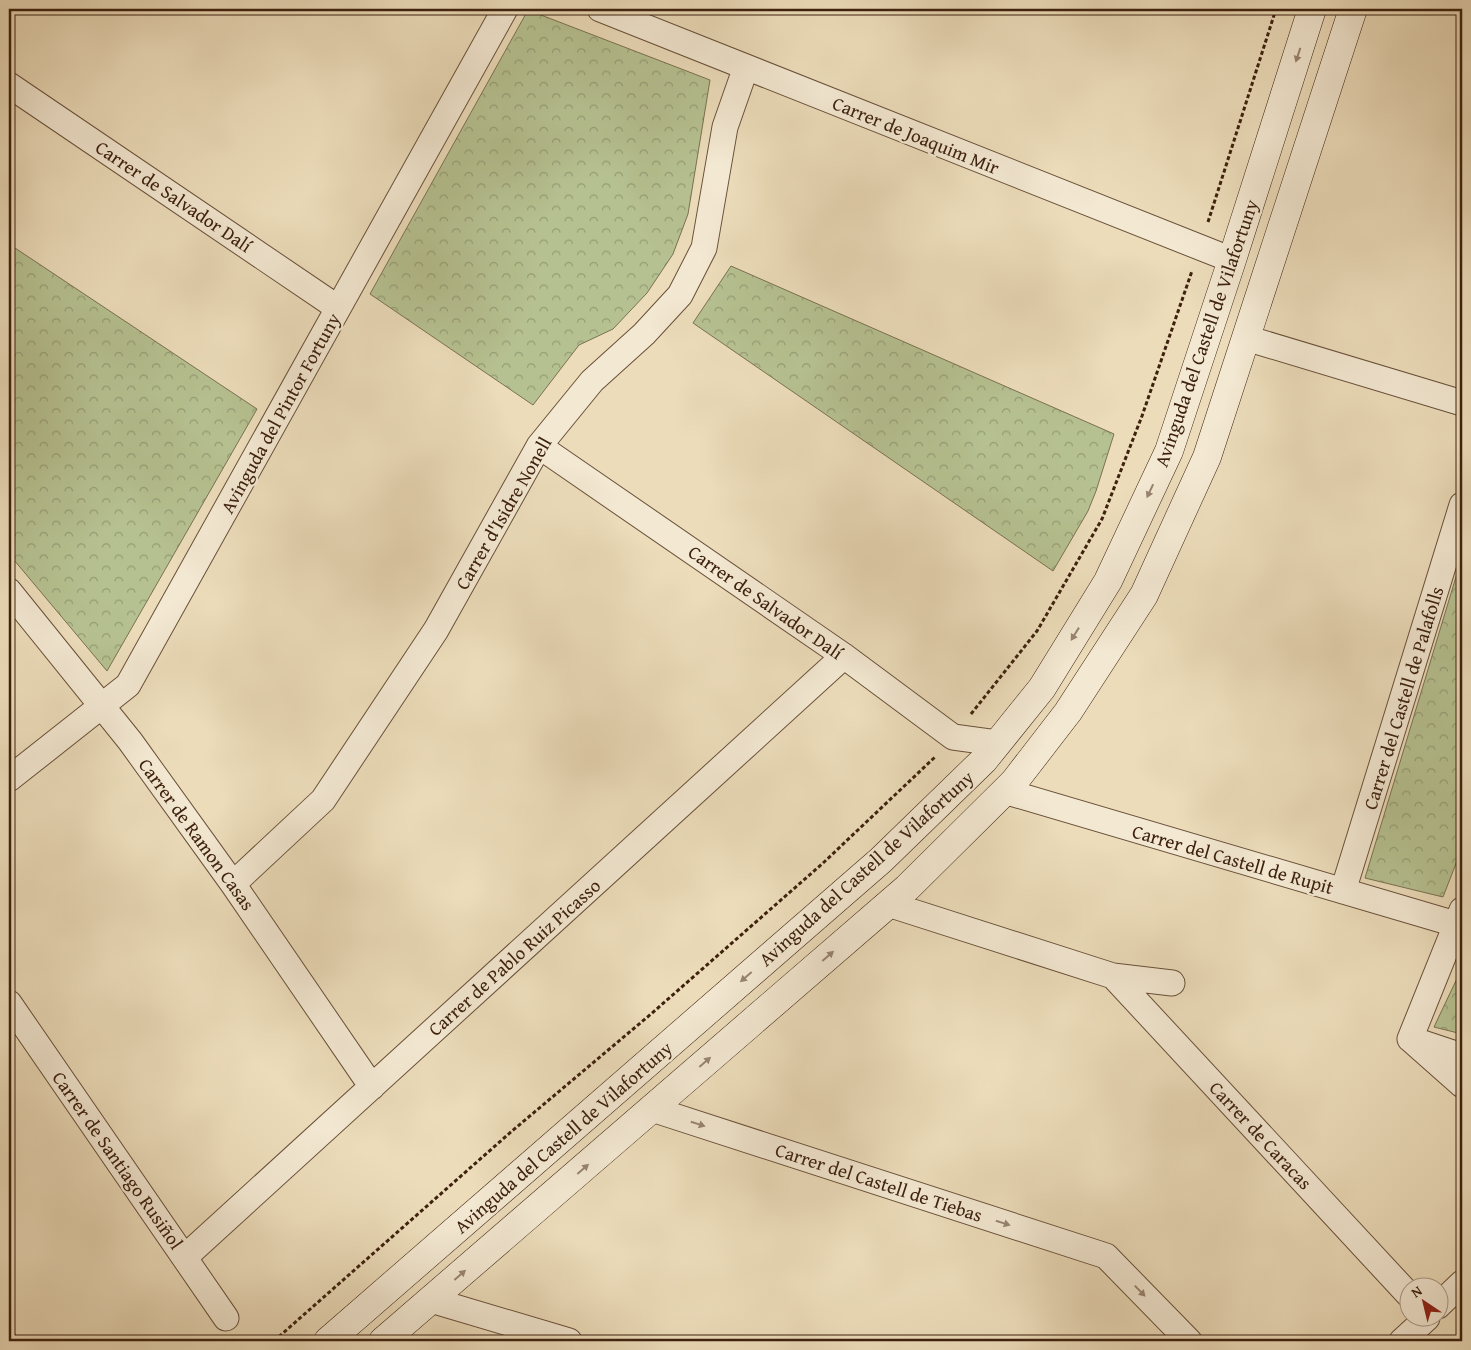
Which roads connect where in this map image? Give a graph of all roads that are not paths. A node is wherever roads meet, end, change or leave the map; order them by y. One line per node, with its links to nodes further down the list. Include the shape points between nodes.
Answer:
1 (505, 9): 8 (street, Avinguda del Pintor Fortuny)
2 (600, 9): 5 (street, Carrer de Joaquim Mir)
3 (1312, 9): 7 (street, Avinguda del Castell de Vilafortuny, one-way to 7)
4 (1353, 9): 9 (street, Avinguda del Castell de Vilafortuny)
5 (746, 67): 7 (street, Carrer de Joaquim Mir); 11 (street, Carrer d'Isidre Nonell, via 725,127 704,248 680,295 644,334 592,381)
6 (9, 85): 8 (street, Carrer de Salvador Dalí)
7 (1232, 260): 16 (street, Avinguda del Castell de Vilafortuny, one-way to 16, via 1169,451 1108,581 1042,688)
8 (338, 308): 15 (street, Avinguda del Pintor Fortuny, via 128,684)
9 (1246, 338): 10 (street); 18 (street, Avinguda del Castell de Vilafortuny, via 1207,457 1144,595 1068,712)
10 (1462, 403)
11 (539, 446): 14 (street, Carrer de Salvador Dalí); 19 (street, Carrer d'Isidre Nonell, via 436,630 323,800)
12 (1462, 505): 20 (street, Carrer del Castell de Palafolls)
13 (9, 591): 15 (street, Carrer de Ramon Casas)
14 (844, 656): 16 (street, Carrer de Salvador Dalí, via 954,737); 29 (street, Carrer de Pablo Ruiz Picasso)
15 (102, 706): 17 (street, Avinguda del Pintor Fortuny); 19 (street, Carrer de Ramon Casas)
16 (997, 743): 38 (street, Avinguda del Castell de Vilafortuny, one-way to 38, via 984,760 881,860)
17 (9, 779)
18 (1004, 791): 20 (street, Carrer del Castell de Rupit); 21 (street, Avinguda del Castell de Vilafortuny)
19 (233, 884): 29 (street, Carrer de Ramon Casas)
20 (1343, 891): 22 (street, Carrer del Castell de Rupit)
21 (888, 904): 23 (street); 30 (street, Avinguda del Castell de Vilafortuny, one-way to 21)
22 (1460, 920): 26 (street)
23 (1113, 976): 24 (street); 32 (street, Carrer de Caracas)
24 (1172, 983)
25 (9, 1003): 31 (street, Carrer de Santiago Rusiñol)
26 (1410, 1039): 27 (street); 28 (street)
27 (1462, 1056)
28 (1462, 1085)
29 (372, 1087): 31 (street, Carrer de Pablo Ruiz Picasso)
30 (652, 1109): 35 (street, Avinguda del Castell de Vilafortuny, one-way to 30); 41 (street, Carrer del Castell de Tiebas, one-way to 41, via 1106,1256)
31 (185, 1257): 36 (street, Carrer de Santiago Rusiñol)
32 (1398, 1283)
33 (1462, 1283): 34 (street)
34 (1448, 1296)
35 (431, 1300): 39 (street, Avinguda del Castell de Vilafortuny); 40 (street)
36 (226, 1318)
37 (1416, 1328): 42 (street)
38 (328, 1341)
39 (383, 1341)
40 (569, 1341)
41 (1189, 1341)
42 (1402, 1341)

